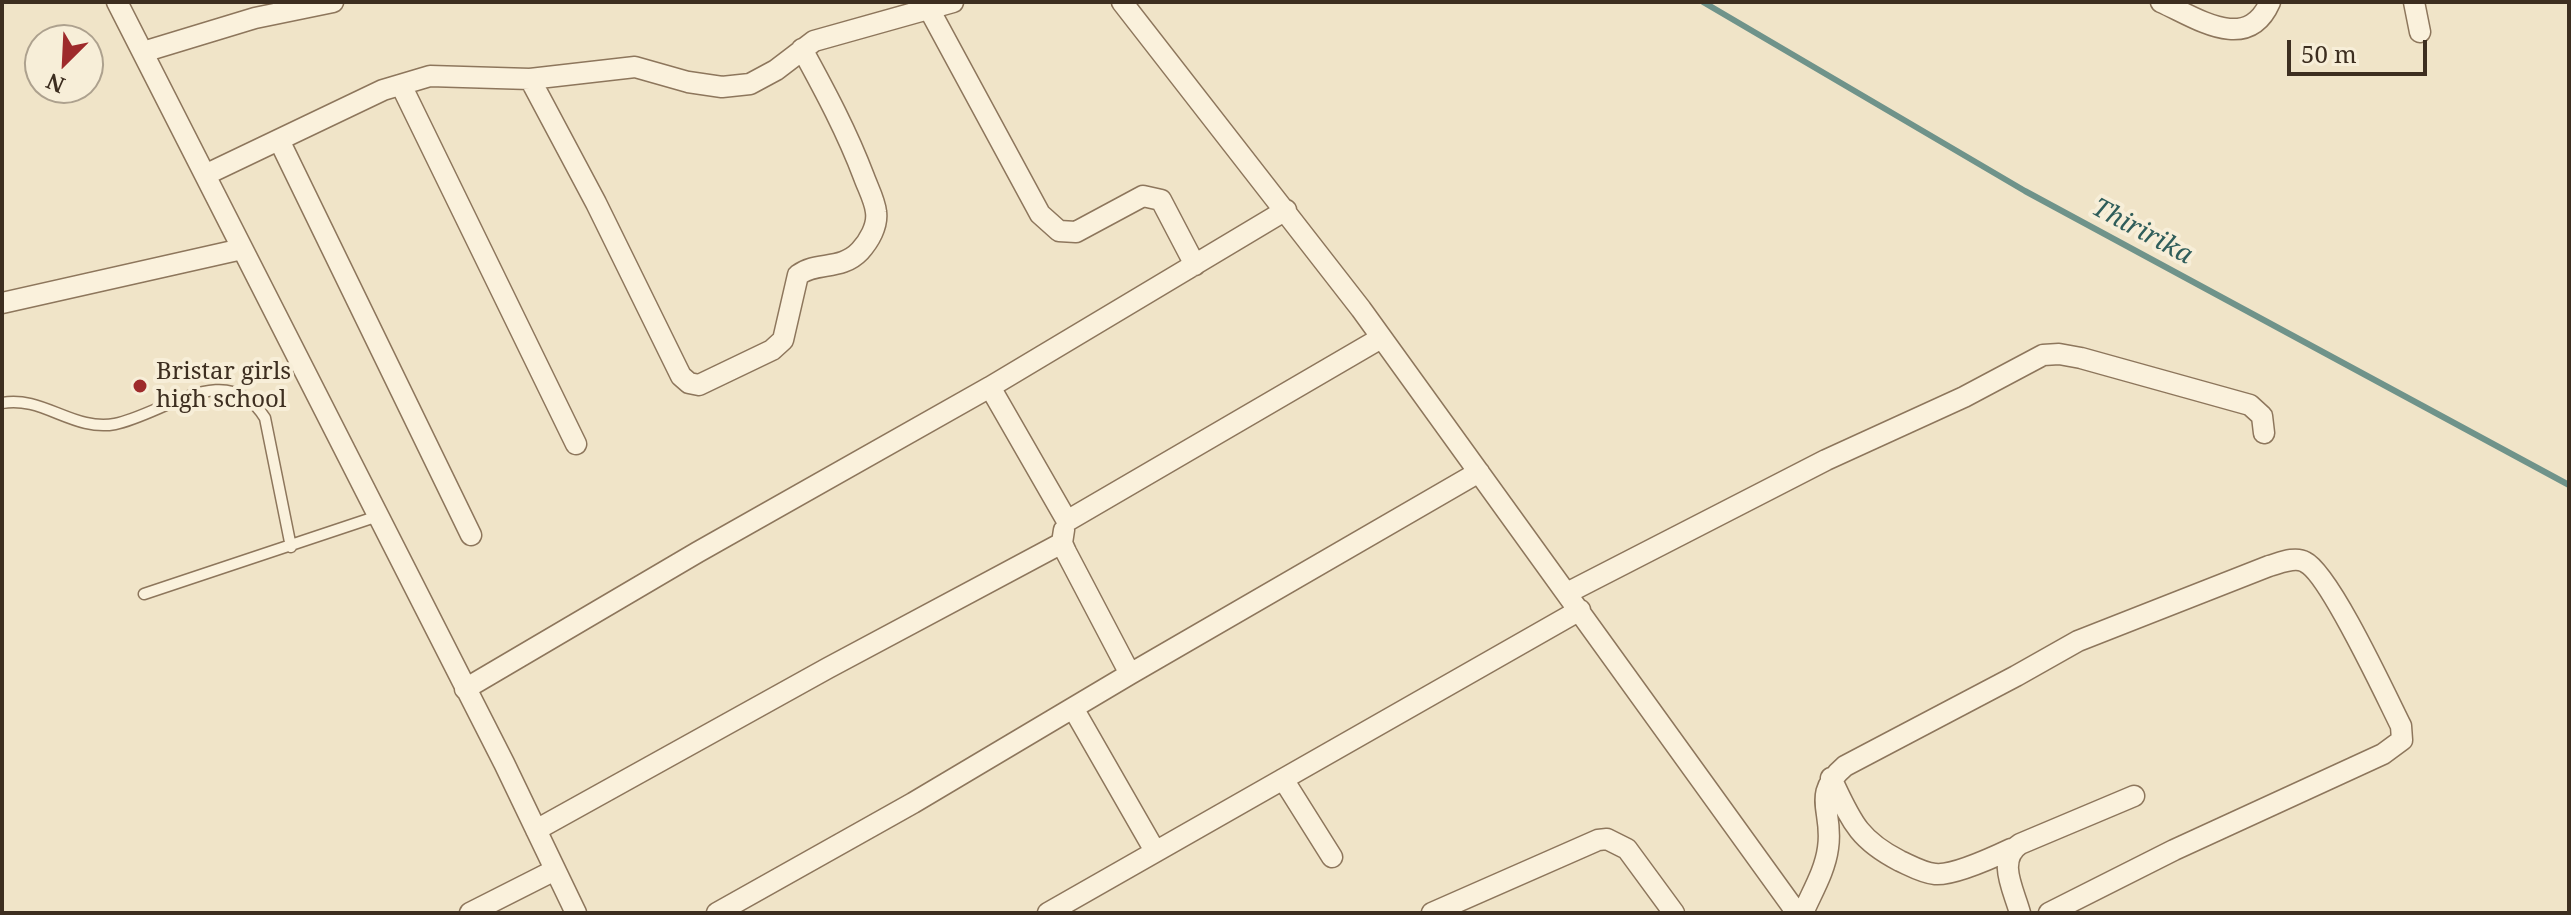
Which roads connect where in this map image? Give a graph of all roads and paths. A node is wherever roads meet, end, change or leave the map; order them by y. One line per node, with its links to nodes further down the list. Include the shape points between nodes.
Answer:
1 (117, 2): 11 (street)
2 (333, 2): 11 (street, via 255,18)
3 (953, 2): 8 (street)
4 (1122, 2): 16 (street)
5 (2161, 2): 6 (street, via 2217,28 2240,30 2256,22)
6 (2270, 2)
7 (2414, 2): 9 (street)
8 (929, 9): 10 (street, via 814,41); 18 (street, via 1040,214 1059,231 1076,232 1143,196 1156,198)
9 (2420, 32)
10 (802, 49): 12 (street, via 750,84 688,82 635,67); 12 (street, via 848,135 877,213 875,227 858,253 838,265 798,275 783,340 772,350 699,385 681,376)
11 (143, 52): 15 (street)
12 (530, 79): 13 (street, via 430,76)
13 (401, 85): 14 (street); 24 (street)
14 (279, 140): 15 (street); 28 (street)
15 (205, 175): 17 (street)
16 (1286, 210): 18 (street); 20 (street)
17 (242, 249): 19 (street); 26 (street)
18 (1195, 265): 21 (street)
19 (2, 303)
20 (1381, 338): 25 (street); 27 (street)
21 (990, 387): 27 (street); 35 (street)
22 (2, 403): 30 (lane, via 19,400 96,426 117,424 200,393 222,389 241,394 265,418)
23 (2264, 433): 31 (street, via 2262,416 2250,405 2081,358 2043,355)
24 (576, 444)
25 (1479, 472): 31 (street); 34 (street)
26 (378, 516): 30 (lane); 35 (street)
27 (1067, 521): 29 (street)
28 (471, 535)
29 (1062, 543): 34 (street); 40 (street)
30 (291, 547): 32 (lane)
31 (1567, 593): 33 (street)
32 (144, 594)
33 (1580, 610): 38 (street); 51 (street)
34 (1130, 674): 36 (street)
35 (465, 689): 40 (street)
36 (1073, 708): 42 (street); 47 (street)
37 (1831, 778): 41 (street, via 1853,825 1877,849 1916,869 1937,875); 51 (street, via 1825,791 1828,848); 53 (street, via 2078,641 2269,566 2298,560 2313,567 2401,726 2402,740 2383,754)
38 (1283, 779): 42 (street); 43 (street)
39 (2134, 796): 41 (street)
40 (536, 830): 44 (street)
41 (2011, 849): 52 (street, via 2006,862)
42 (1155, 851): 48 (street)
43 (1332, 857)
44 (555, 870): 45 (street); 46 (street)
45 (470, 913)
46 (576, 913)
47 (717, 913)
48 (1048, 913)
49 (1432, 913): 50 (street, via 1607,839 1627,849)
50 (1674, 913)
51 (1800, 913)
52 (2020, 913)
53 (2049, 913)

